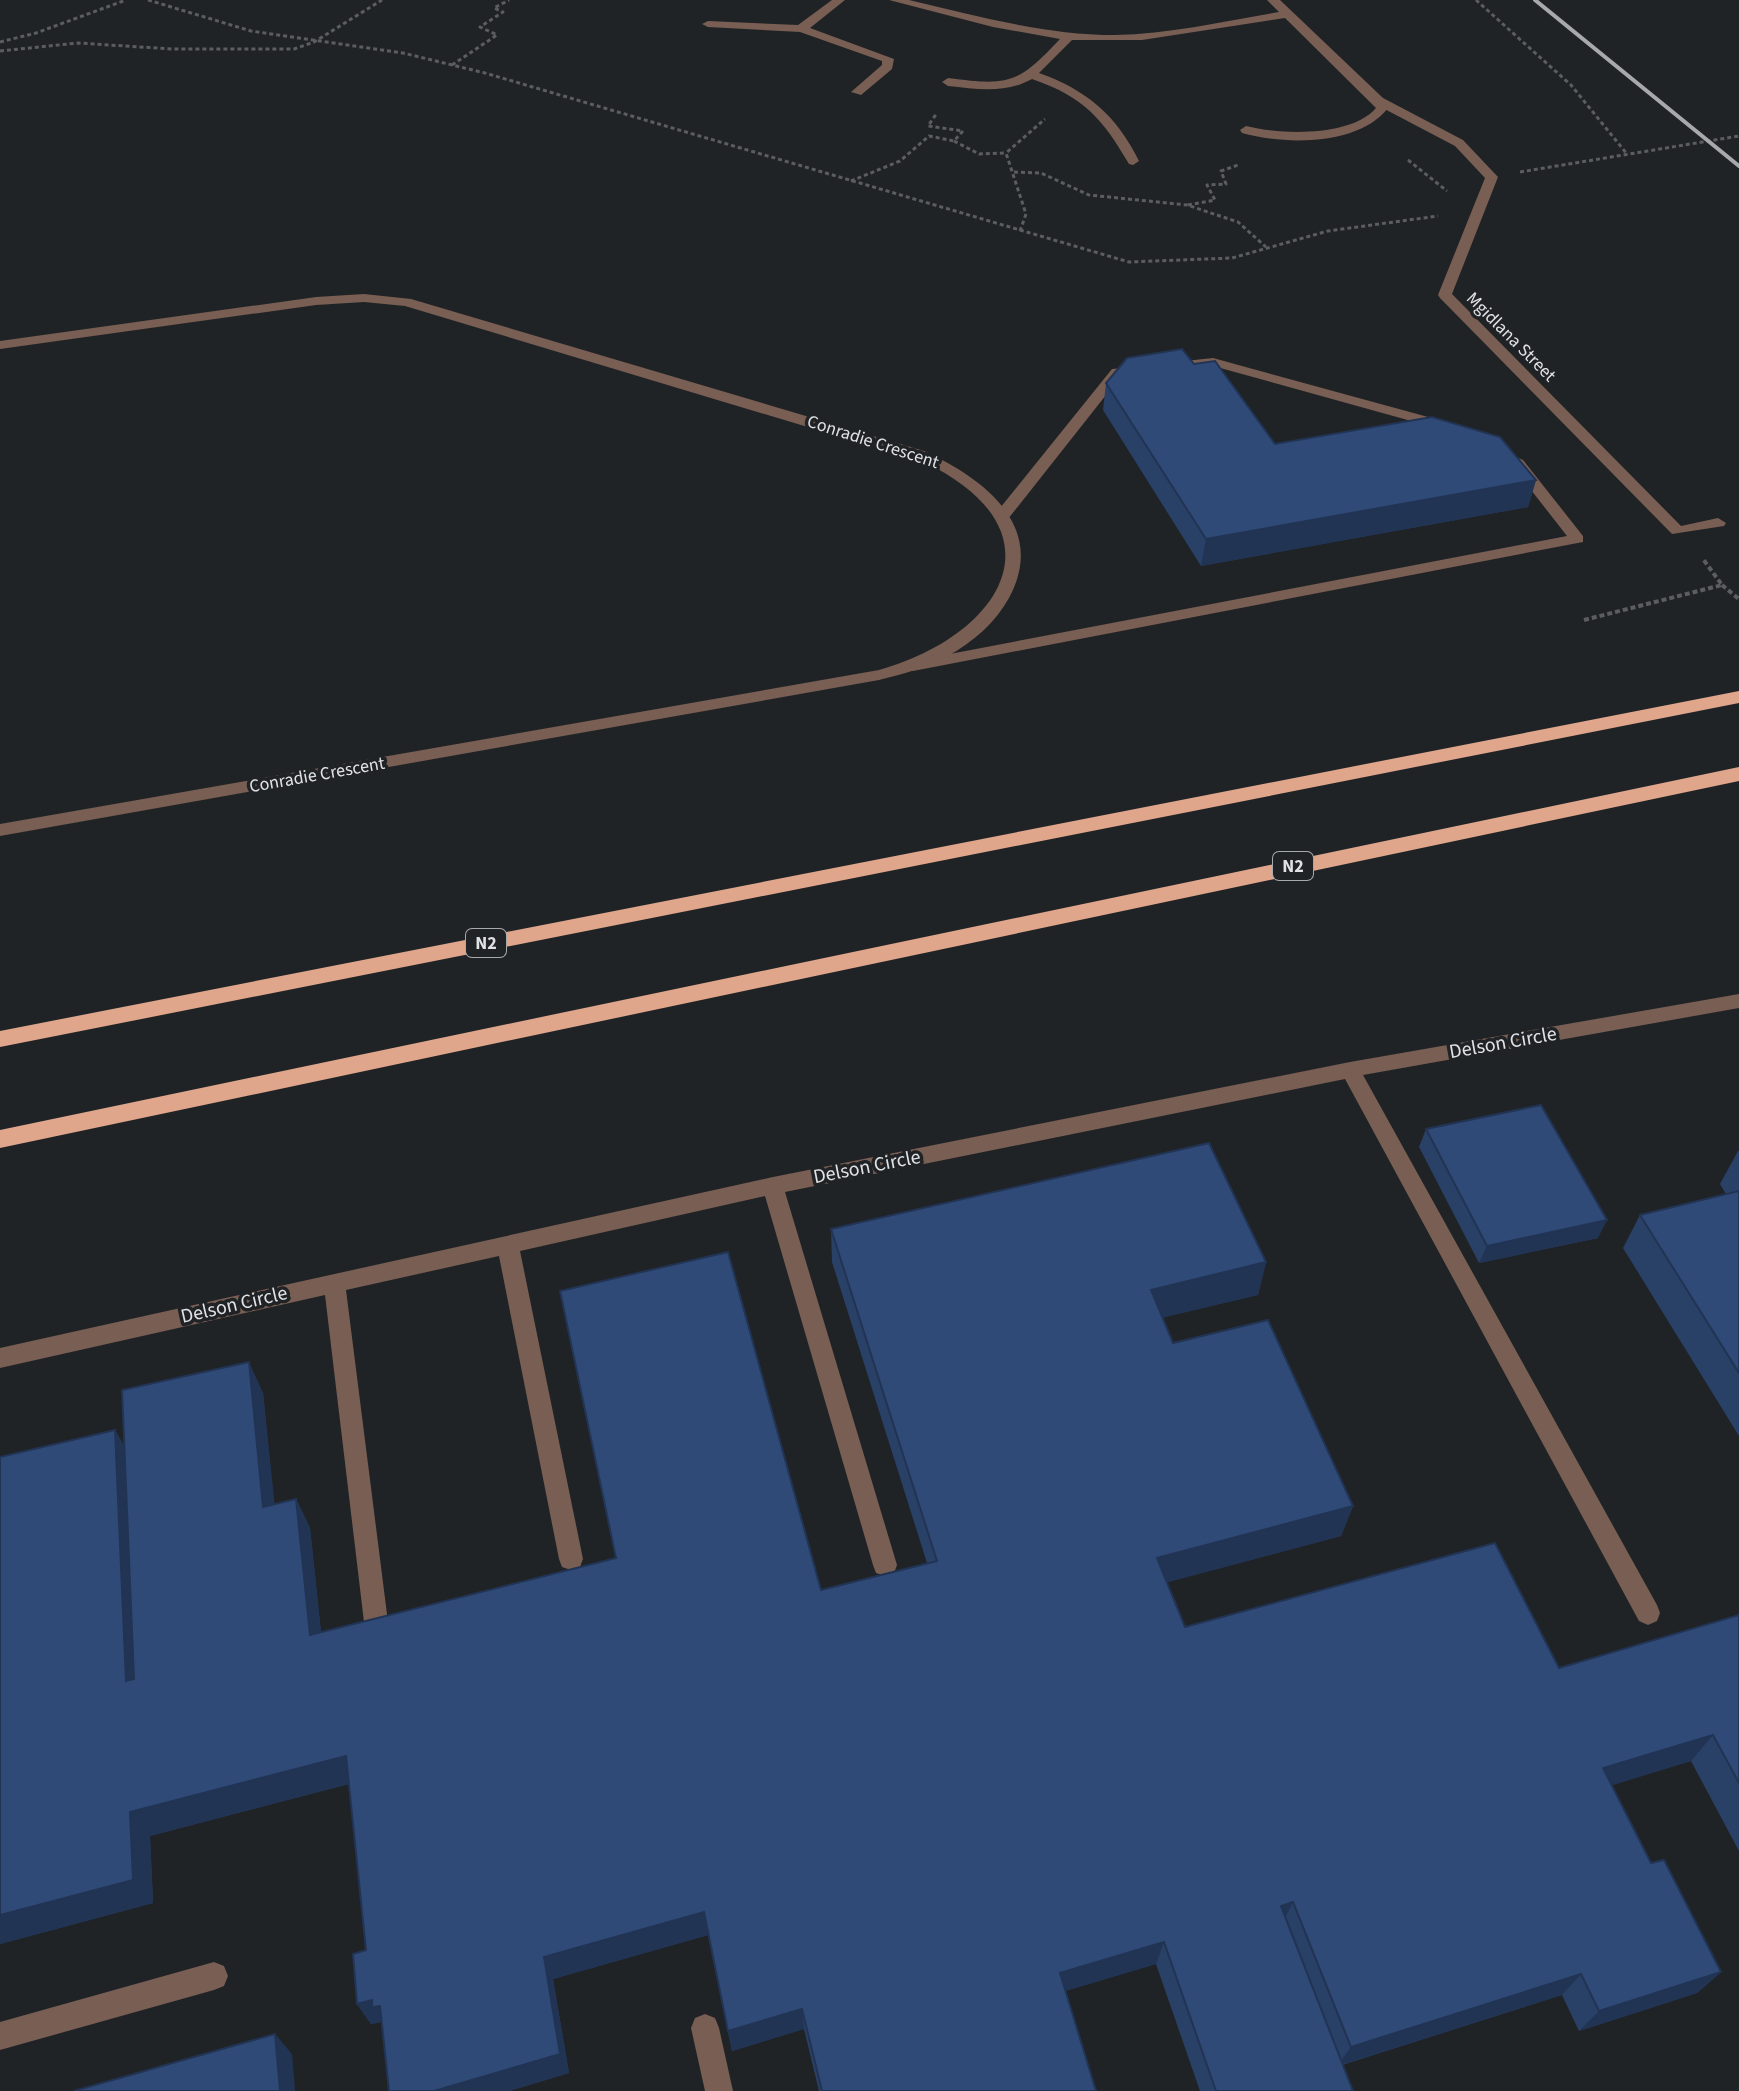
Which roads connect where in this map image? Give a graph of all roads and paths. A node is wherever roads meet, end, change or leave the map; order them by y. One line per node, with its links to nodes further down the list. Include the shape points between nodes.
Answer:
1 (126, 0): 13 (path)
2 (148, 0): 14 (path, via 251,31)
3 (382, 0): 14 (path)
4 (509, 0): 16 (path, via 494,8 503,12 480,27 497,35)
5 (839, 0): 11 (street)
6 (895, 0): 12 (street)
7 (1273, 0): 9 (street)
8 (1476, 0): 28 (path, via 1571,85)
9 (1288, 14): 12 (street, via 1143,36); 22 (street)
10 (708, 24): 11 (street)
11 (801, 29): 20 (street, via 888,59 888,66)
12 (1068, 37): 17 (street)
13 (0, 42)
14 (314, 42): 15 (path, via 294,49 78,43); 16 (path)
15 (0, 51)
16 (452, 65): 32 (path)
17 (1033, 75): 19 (street, via 1021,83); 21 (street)
18 (948, 82): 19 (street)
19 (984, 86): 26 (path, via 955,94 928,126 963,131)
20 (857, 92)
21 (1080, 97): 27 (path, via 1040,122); 29 (street, via 1114,123)
22 (1379, 101): 23 (street, via 1379,115); 31 (street, via 1459,143)
23 (1364, 125): 24 (street, via 1280,138); 34 (path)
24 (1252, 133): 33 (path, via 1258,158 1221,171 1226,184 1207,185 1215,200)
25 (1739, 136): 28 (path)
26 (954, 141): 27 (path, via 979,154); 32 (path, via 929,136 900,161)
27 (1006, 153): 30 (path)
28 (1627, 154): 31 (path)
29 (1133, 161)
30 (1014, 172): 33 (path, via 1041,173 1089,195); 35 (path, via 1026,214)
31 (1492, 177): 34 (street, Mgidlana Street)
32 (851, 181): 35 (path)
33 (1187, 205): 36 (path, via 1238,222)
34 (1479, 210): 36 (path, via 1328,231); 42 (street, Mgidlana Street, via 1445,295)
35 (1019, 231): 36 (path, via 1129,262 1232,258)
36 (1266, 247)
37 (0, 345): 40 (street, Conradie Crescent, via 328,300 406,302 919,454 972,483)
38 (1455, 428): 40 (street, via 1213,362 1117,372)
39 (1508, 449): 46 (street, via 1577,539)
40 (1002, 516): 46 (street, Conradie Crescent, via 1014,557 1003,598 968,636)
41 (1718, 523): 42 (street)
42 (1678, 531): 43 (path, via 1695,538)
43 (1722, 585): 44 (path); 45 (path)
44 (1739, 599)
45 (1584, 620)
46 (913, 666): 49 (street, Conradie Crescent)
47 (1739, 697): 51 (highway, N2)
48 (1739, 774): 53 (highway, N2)
49 (0, 830)
50 (1739, 1001): 52 (street, Delson Circle)
51 (0, 1039)
52 (1350, 1070): 54 (street, Delson Circle); 60 (street)
53 (0, 1139)
54 (773, 1186): 55 (street, Delson Circle); 59 (street)
55 (508, 1245): 56 (street, Delson Circle); 58 (street)
56 (334, 1282): 57 (street, Delson Circle); 61 (street)
57 (0, 1358)
58 (571, 1559)
59 (885, 1565)
60 (1648, 1613)
61 (376, 1622)
62 (214, 1976): 64 (street)
63 (705, 2028): 65 (street)
64 (0, 2036)
65 (719, 2091)

